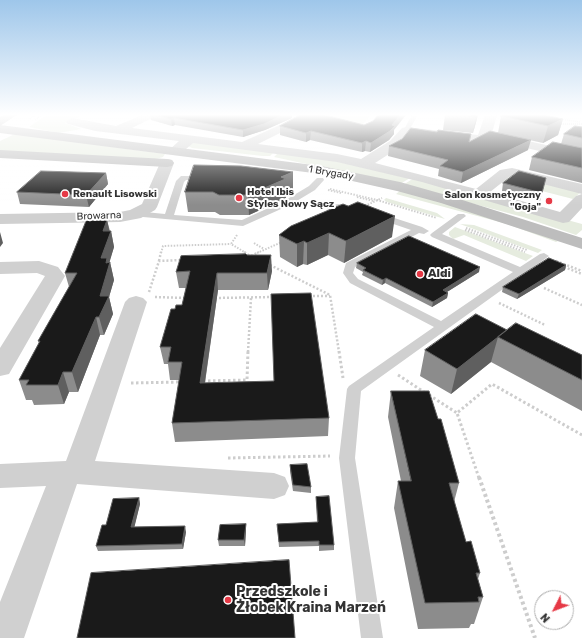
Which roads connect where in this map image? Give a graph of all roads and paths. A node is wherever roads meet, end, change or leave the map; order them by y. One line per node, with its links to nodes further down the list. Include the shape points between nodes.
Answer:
1 (106, 145): 7 (street, 1 Brygady)
2 (184, 145): 7 (street)
3 (246, 145): 9 (street)
4 (394, 145): 9 (street)
5 (528, 145): 8 (street)
6 (0, 154): 7 (street, 1 Brygady)
7 (171, 156): 11 (street, 1 Brygady, via 246,168); 19 (street, Browarna, via 149,207); 28 (street, 1 Brygady, via 321,170 447,200)
8 (582, 157)
9 (363, 164): 14 (street)
10 (216, 179): 21 (lane, via 184,178 180,181)
11 (315, 184): 12 (lane); 15 (street, 1 Brygady); 21 (lane, via 287,203 243,223)
12 (295, 187)
13 (582, 189): 14 (street, via 512,172 505,173)
14 (479, 194): 16 (street, via 563,218)
15 (388, 195): 18 (path); 20 (street, 1 Brygady)
16 (582, 199)
17 (329, 208): 18 (lane, via 340,207)
18 (364, 212): 23 (lane)
19 (135, 214): 21 (lane); 22 (street, Browarna, via 120,217)
20 (461, 216): 24 (lane); 33 (street, 1 Brygady)
21 (169, 217)
22 (0, 219)
23 (419, 229): 24 (lane); 52 (lane, via 350,265 348,273 354,281)
24 (435, 235): 39 (lane)
25 (285, 240): 29 (path)
26 (254, 243): 29 (path)
27 (231, 244): 36 (path, via 163,246)
28 (582, 244)
29 (264, 250): 31 (path)
30 (243, 256): 31 (path)
31 (250, 256): 35 (path)
32 (542, 257): 39 (lane); 40 (path)
33 (582, 258)
34 (190, 259): 36 (path)
35 (257, 259)
36 (159, 261): 45 (path, via 147,297)
37 (264, 262): 43 (path)
38 (0, 268): 53 (street, via 39,268 51,271 55,276)
39 (521, 271): 52 (lane)
40 (582, 274)
41 (544, 288): 50 (path)
42 (306, 296): 43 (path)
43 (330, 296): 56 (path)
44 (275, 297): 47 (path)
45 (187, 298)
46 (211, 298): 47 (path)
47 (251, 298): 55 (path, via 247,380)
48 (136, 302): 61 (street)
49 (498, 302): 51 (path)
50 (582, 305)
51 (545, 325)
52 (443, 327): 65 (lane, via 354,389 347,458)
53 (0, 368)
54 (395, 373): 59 (path)
55 (201, 381)
56 (344, 381)
57 (185, 382): 58 (path)
58 (124, 384)
59 (457, 413): 60 (path, via 492,384); 66 (path)
60 (582, 435)
61 (71, 473): 62 (street); 63 (street); 64 (street)
62 (0, 476)
63 (274, 486)
64 (5, 638)
65 (372, 638)
66 (535, 638)

